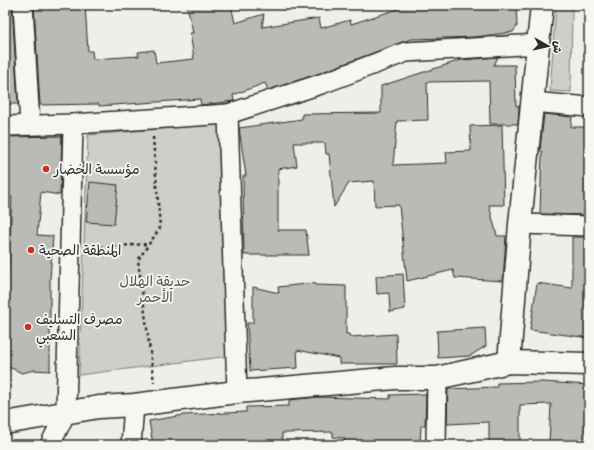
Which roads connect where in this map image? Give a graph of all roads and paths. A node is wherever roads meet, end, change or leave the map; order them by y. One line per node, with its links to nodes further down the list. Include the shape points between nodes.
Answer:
1 (23, 5): 9 (street)
2 (542, 5): 3 (street)
3 (538, 44): 4 (street); 6 (street, via 406,52 321,84)
4 (532, 102): 5 (street); 11 (street)
5 (589, 107)
6 (228, 114): 7 (street); 18 (street)
7 (151, 119): 8 (street); 13 (path, via 160,228)
8 (73, 124): 9 (street); 14 (street)
9 (30, 125): 10 (street)
10 (5, 126)
11 (520, 224): 12 (street); 15 (street)
12 (589, 226)
13 (149, 244): 14 (path); 19 (path, via 138,260)
14 (70, 250): 21 (street)
15 (509, 362): 16 (street); 17 (street)
16 (589, 364)
17 (437, 378): 18 (street, via 395,378); 25 (street)
18 (237, 392): 19 (street)
19 (157, 403): 20 (street)
20 (134, 405): 21 (street); 24 (street)
21 (66, 412): 22 (street); 23 (street)
22 (5, 423)
23 (50, 445)
24 (131, 445)
25 (436, 445)

